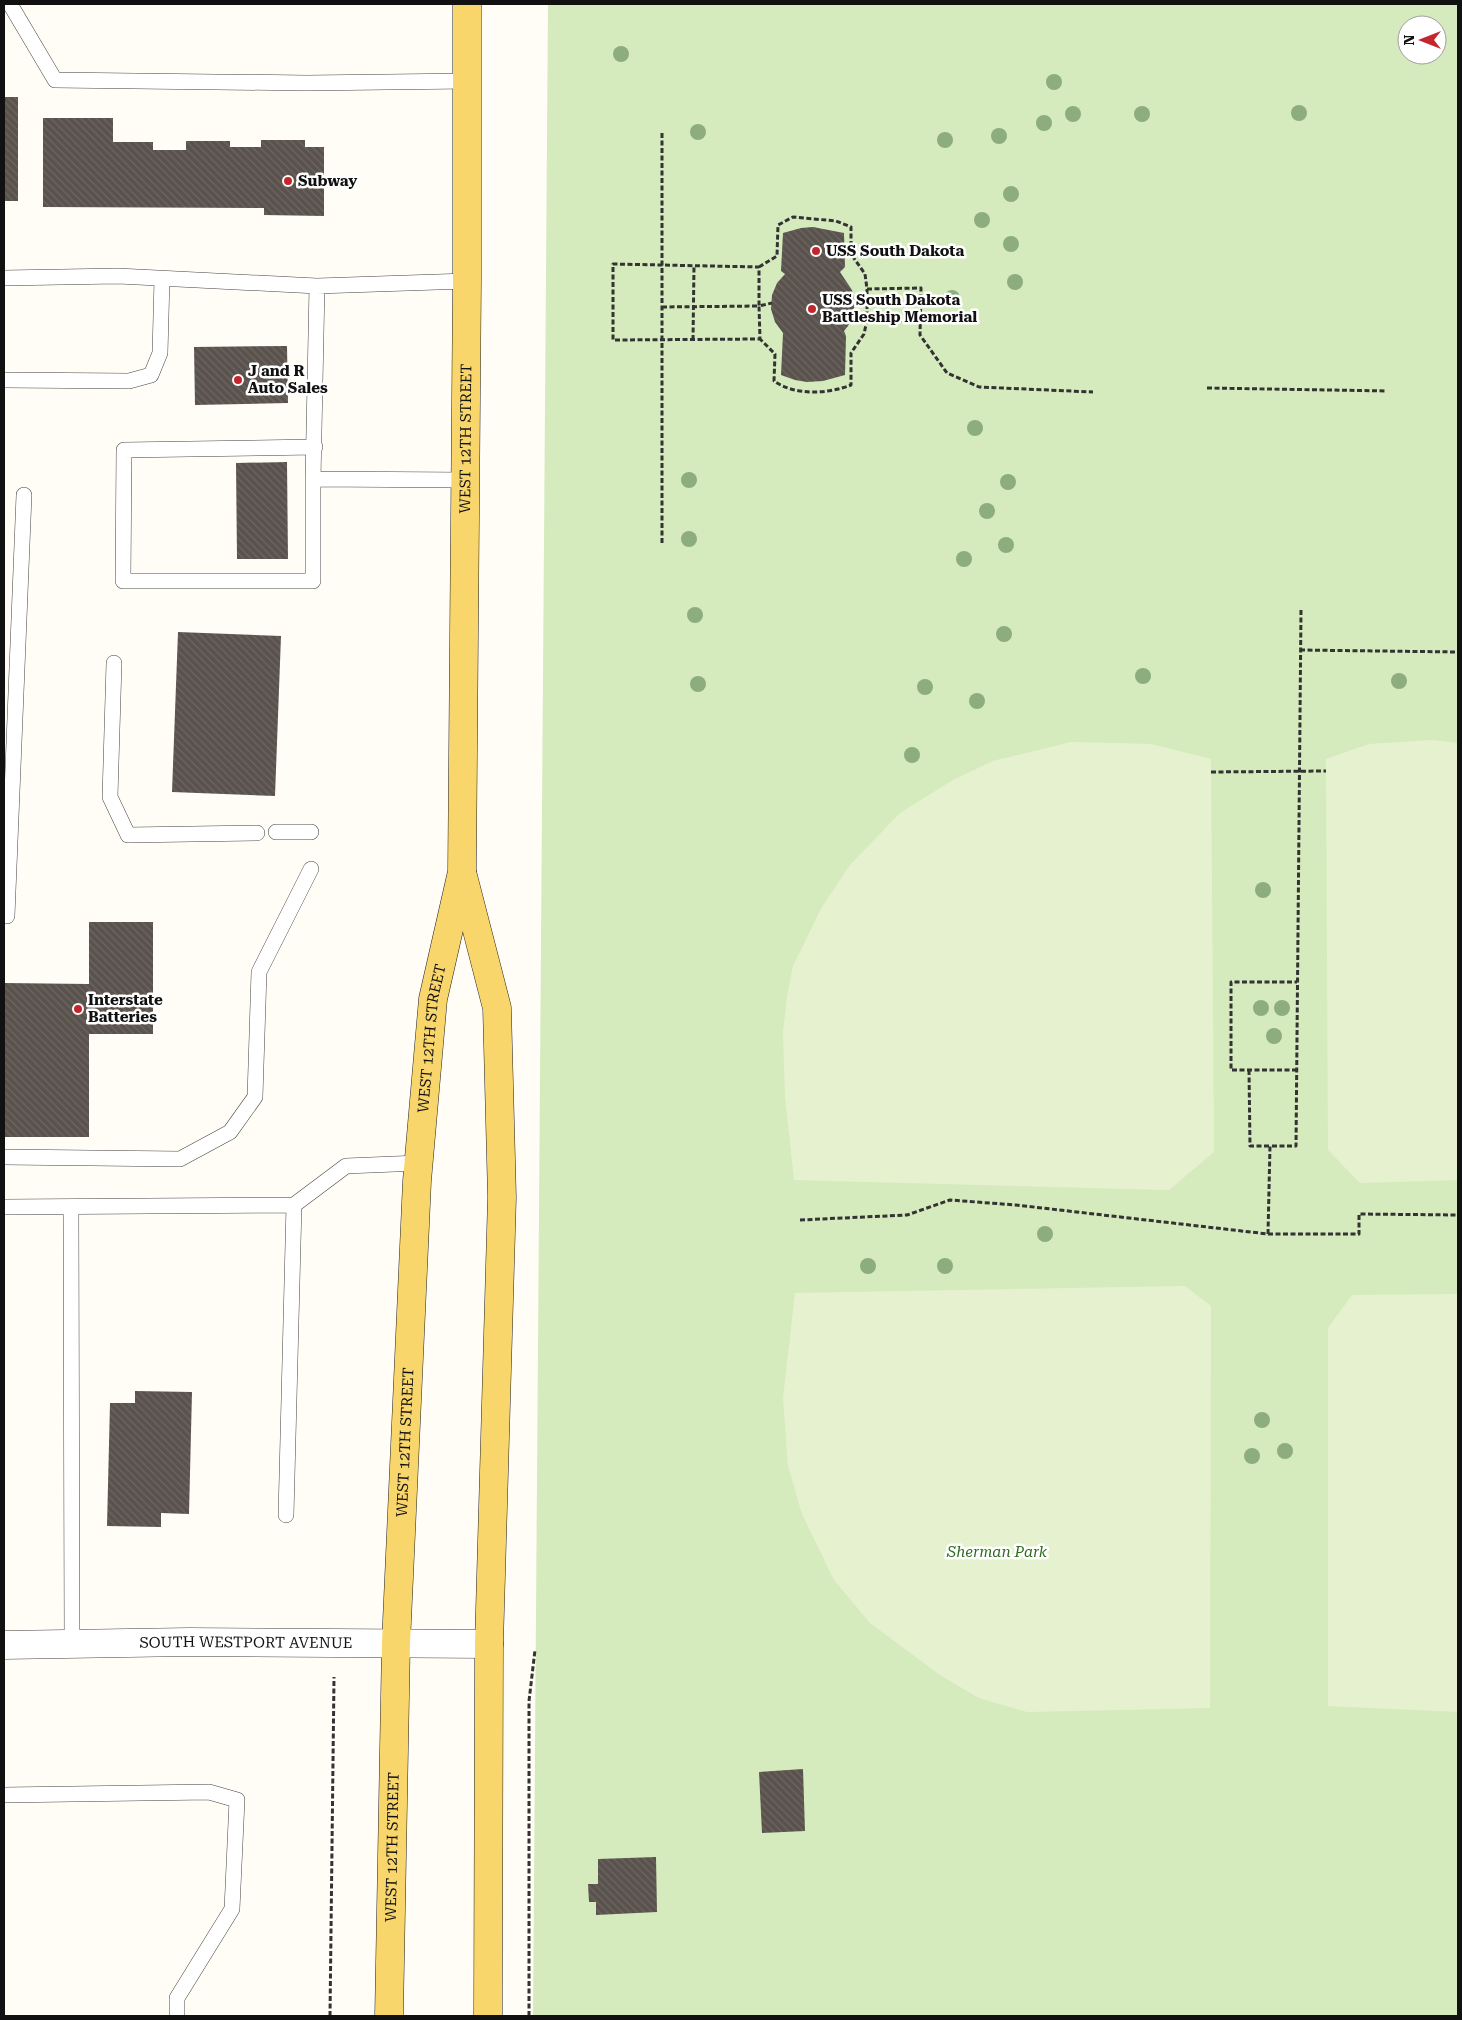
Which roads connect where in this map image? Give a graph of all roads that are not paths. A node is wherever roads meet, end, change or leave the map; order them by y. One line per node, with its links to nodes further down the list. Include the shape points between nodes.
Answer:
1 (10, 4): 3 (lane, via 54,80)
2 (467, 4): 3 (main road, WEST 12TH STREET)
3 (466, 81): 6 (main road, WEST 12TH STREET)
4 (4, 278): 5 (lane, via 118,276)
5 (162, 279): 7 (lane); 8 (lane, via 160,353 151,374 129,381)
6 (467, 282): 7 (lane); 11 (main road, WEST 12TH STREET)
7 (317, 286): 9 (lane)
8 (4, 380)
9 (315, 447): 10 (lane); 10 (lane, via 124,450 123,581 313,581)
10 (314, 479): 11 (lane)
11 (465, 480): 18 (main road, WEST 12TH STREET)
12 (24, 495): 19 (lane, via 8,906 7,916)
13 (114, 663): 16 (lane, via 110,796 128,835)
14 (276, 832): 15 (lane)
15 (311, 832)
16 (257, 833)
17 (311, 869): 20 (lane, via 259,972 255,1097 230,1132 180,1159)
18 (462, 872): 21 (main road, WEST 12TH STREET, via 432,999); 28 (main road, WEST 12TH STREET, via 497,1008 502,1198)
19 (4, 916)
20 (4, 1157)
21 (419, 1163): 22 (lane, via 346,1166); 26 (main road, WEST 12TH STREET)
22 (294, 1205): 24 (lane); 25 (lane)
23 (4, 1207): 24 (lane)
24 (71, 1207): 27 (lane)
25 (286, 1515)
26 (396, 1643): 27 (street, SOUTH WESTPORT AVENUE); 28 (street, SOUTH WESTPORT AVENUE); 32 (main road, WEST 12TH STREET)
27 (72, 1644): 29 (street, SOUTH WESTPORT AVENUE)
28 (489, 1644): 33 (main road, WEST 12TH STREET)
29 (4, 1645)
30 (4, 1795): 31 (lane, via 209,1792 237,1800 232,1909 177,1998)
31 (177, 2016)
32 (389, 2016)
33 (488, 2016)

